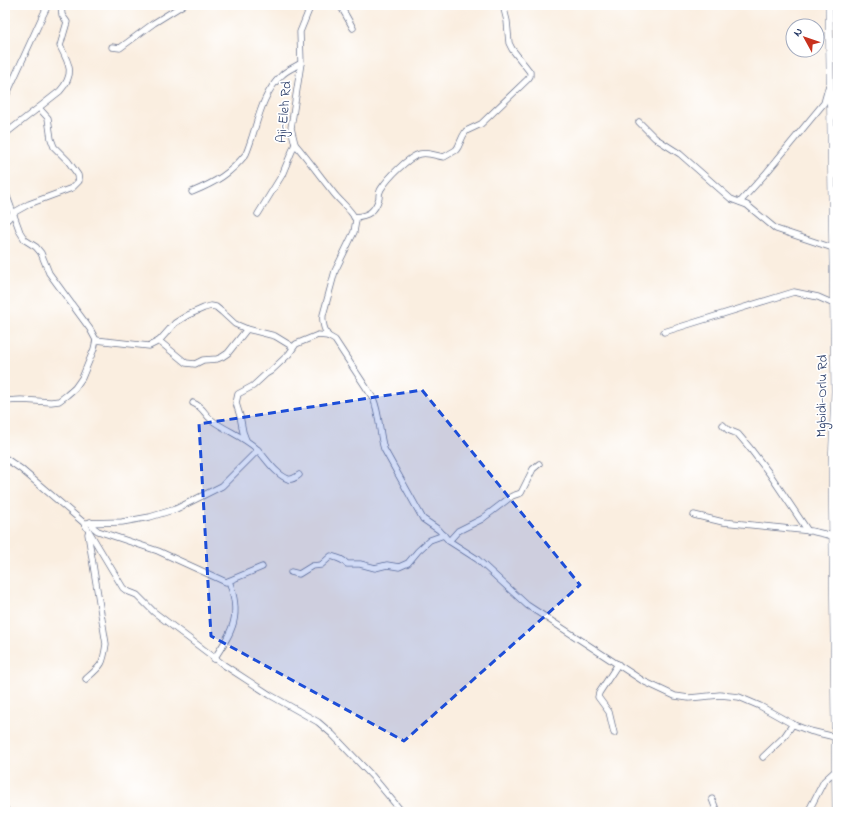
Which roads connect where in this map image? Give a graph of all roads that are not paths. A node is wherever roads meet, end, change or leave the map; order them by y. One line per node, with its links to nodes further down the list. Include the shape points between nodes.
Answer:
1 (48, 5): 12 (street)
2 (61, 5): 14 (street, via 62,15 67,22 60,46 68,61 69,78 60,91)
3 (183, 5): 9 (street, via 120,48)
4 (310, 5): 10 (street, Aji-Eleh Rd, via 300,32)
5 (340, 5): 8 (street)
6 (503, 5): 28 (street, via 509,43 530,72 528,79 481,124 466,131 456,150 444,156 422,154 409,160 382,187 372,211)
7 (829, 5): 11 (main road, Mgbidi-Orlu Rd)
8 (353, 28)
9 (112, 47)
10 (300, 64): 18 (street, Aji-Eleh Rd, via 291,128); 23 (street, via 283,73 276,81 256,122 250,146 233,170)
11 (831, 77): 13 (main road, Mgbidi-Orlu Rd); 25 (street, via 824,103)
12 (5, 98)
13 (831, 106): 15 (street); 19 (main road, Mgbidi-Orlu Rd)
14 (39, 108): 17 (street); 26 (street, via 48,118 50,139 68,160 79,181 72,188)
15 (838, 120)
16 (639, 122): 25 (street, via 655,138 680,154 731,199)
17 (5, 134)
18 (295, 144): 27 (street, Aji-Eleh Rd, via 282,174); 28 (street)
19 (832, 154): 20 (street); 30 (main road, Mgbidi-Orlu Rd)
20 (838, 162)
21 (838, 189): 24 (street)
22 (5, 191): 26 (street)
23 (192, 192)
24 (838, 198): 30 (street)
25 (740, 202): 31 (street, via 776,229)
26 (13, 213): 29 (street); 38 (street, via 25,240 41,253 49,273)
27 (258, 214)
28 (354, 217): 37 (street, via 354,232 335,271 323,315 322,322)
29 (5, 220)
30 (833, 235): 31 (main road, Mgbidi-Orlu Rd)
31 (833, 248): 32 (main road, Mgbidi-Orlu Rd)
32 (836, 265): 33 (main road, Mgbidi-Orlu Rd)
33 (836, 293): 34 (main road, Mgbidi-Orlu Rd)
34 (834, 304): 36 (street, via 818,297 794,292); 55 (main road, Mgbidi-Orlu Rd)
35 (247, 329): 39 (street, via 234,324 216,307 211,306 175,323); 39 (street, via 228,353 218,359 203,360 195,364 186,363); 40 (street, via 275,336)
36 (664, 332)
37 (328, 336): 40 (street, via 314,336); 54 (street, via 335,340 373,398 384,450 423,519)
38 (96, 340): 39 (street, via 140,346 149,346); 41 (street, via 82,378 75,388 59,401)
39 (158, 341)
40 (293, 347): 44 (street, via 253,386 238,394 236,404)
41 (5, 401)
42 (193, 403): 44 (street, via 218,424)
43 (723, 425): 53 (street, via 738,434 769,473)
44 (246, 440): 45 (street)
45 (258, 450): 48 (street, via 273,468 285,477 294,479); 50 (street, via 222,486 176,509 122,522)
46 (5, 458): 51 (street)
47 (539, 464): 56 (street, via 533,469 521,493 512,496 482,519 458,531)
48 (299, 475)
49 (694, 515): 53 (street, via 723,522)
50 (90, 522): 51 (street); 59 (street, via 94,528 108,536 158,551 226,582)
51 (84, 523): 52 (street)
52 (87, 529): 61 (street, via 123,588 137,596); 63 (street, via 106,644 104,660)
53 (808, 531): 55 (street)
54 (444, 536): 56 (street); 58 (street, via 430,540 408,563 399,567 387,565 375,568 347,564 331,556 321,565 312,566 298,574)
55 (833, 536): 60 (main road, Mgbidi-Orlu Rd)
56 (449, 541): 62 (street, via 477,559 527,605)
57 (262, 567): 59 (street)
58 (291, 572)
59 (229, 581): 61 (street, via 235,605 234,625)
60 (836, 597): 64 (main road, Mgbidi-Orlu Rd)
61 (214, 659): 73 (street, via 318,722 373,777)
62 (618, 664): 65 (street, via 643,681 675,696 739,697); 66 (street, via 598,697 609,712)
63 (86, 679)
64 (836, 694): 67 (main road, Mgbidi-Orlu Rd)
65 (793, 724): 67 (street); 68 (street, via 780,742)
66 (614, 733)
67 (835, 737): 69 (main road, Mgbidi-Orlu Rd)
68 (763, 757)
69 (837, 771): 75 (street, via 824,780); 76 (main road, Mgbidi-Orlu Rd)
70 (712, 799): 74 (street)
71 (5, 808): 72 (street)
72 (6, 812)
73 (402, 812)
74 (717, 812)
75 (808, 812)
76 (836, 812)

